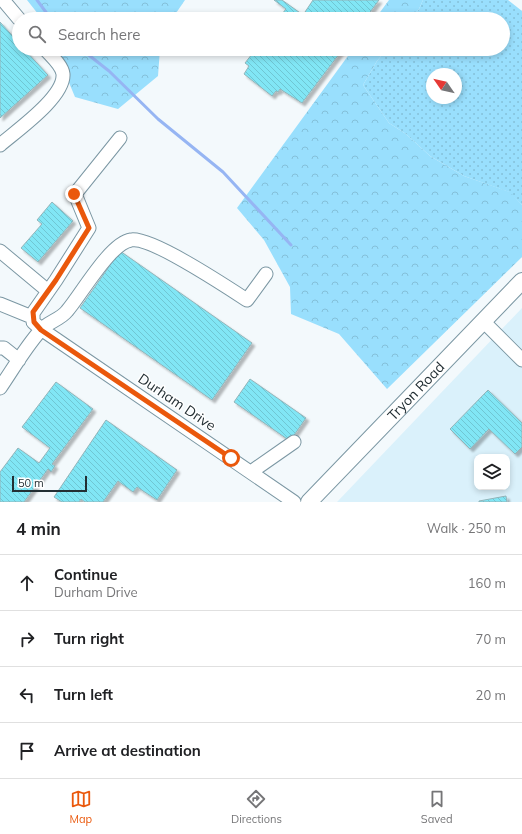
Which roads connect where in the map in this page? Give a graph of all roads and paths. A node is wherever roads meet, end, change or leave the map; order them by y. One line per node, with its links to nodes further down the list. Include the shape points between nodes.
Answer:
1 (3, 0): 2 (street)
2 (13, 12)
3 (52, 56): 5 (street, via 63,74 59,89 44,108)
4 (120, 138): 9 (street, via 74,194 89,228)
5 (0, 145)
6 (0, 251): 9 (street)
7 (266, 274): 13 (street, via 247,300 162,249 132,239 119,246 103,263 63,316)
8 (522, 280): 12 (main road, Tryon Road)
9 (48, 291): 11 (street)
10 (0, 304): 11 (street)
11 (32, 317): 13 (street)
12 (483, 321): 16 (street); 21 (main road, Tryon Road)
13 (41, 330): 15 (street); 19 (street, Durham Drive)
14 (0, 348): 15 (street, via 4,348)
15 (19, 360): 17 (street)
16 (522, 360)
17 (0, 388)
18 (294, 442): 19 (street)
19 (251, 472): 20 (street, Durham Drive)
20 (294, 502)
21 (309, 502)

